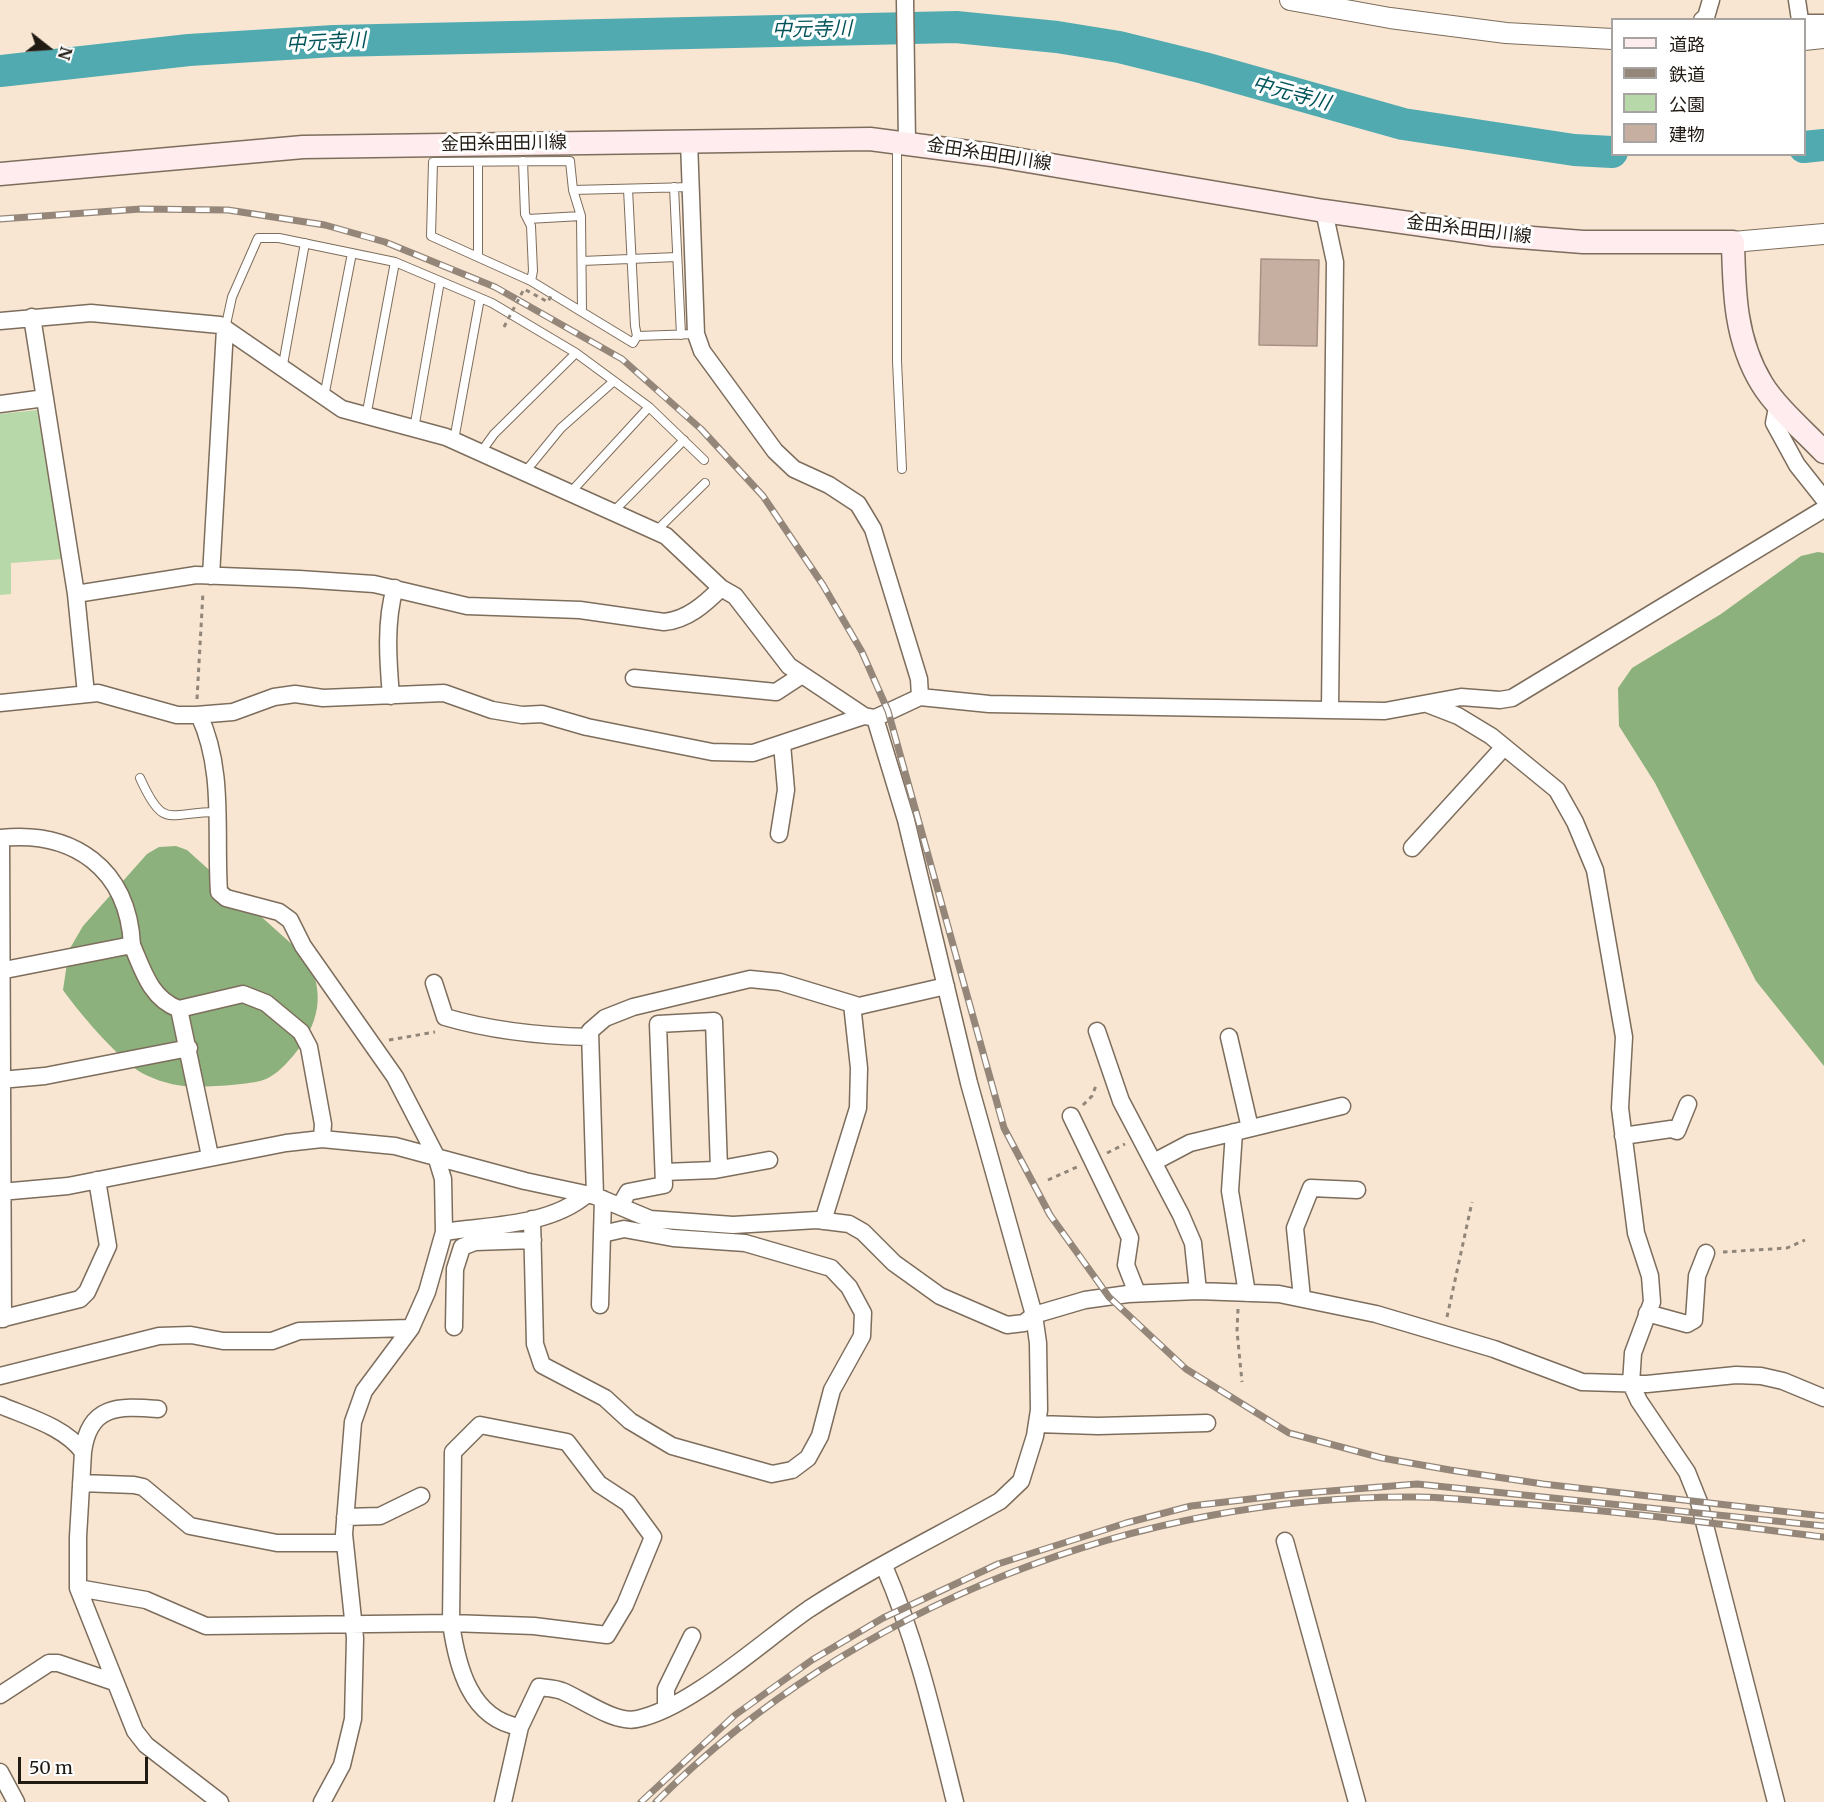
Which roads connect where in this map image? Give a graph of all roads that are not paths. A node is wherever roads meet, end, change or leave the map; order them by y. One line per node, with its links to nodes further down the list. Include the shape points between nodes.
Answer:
1 (906, 0): 12 (street)
2 (1290, 0): 10 (street, via 1506,33)
3 (1711, 0): 5 (street)
4 (1797, 0): 6 (street)
5 (1705, 18)
6 (1800, 18)
7 (1806, 23): 8 (street)
8 (1824, 23)
9 (1824, 38): 11 (street)
10 (1611, 39)
11 (1806, 40)
12 (904, 138): 13 (main road, 金田糸田田川線); 20 (main road, 金田糸田田川線); 56 (lane, via 897,361)
13 (689, 141): 16 (main road, 金田糸田田川線, via 303,147); 17 (street)
14 (523, 161): 15 (lane); 19 (lane, via 570,161); 22 (lane)
15 (478, 162): 27 (lane); 27 (lane, via 432,162 431,236)
16 (0, 174)
17 (682, 187): 18 (lane); 28 (lane); 39 (street)
18 (628, 189): 19 (lane); 29 (lane)
19 (573, 190): 21 (lane)
20 (1324, 211): 24 (main road, 金田糸田田川線, via 1494,235 1583,242); 75 (street, via 1335,262)
21 (581, 216): 22 (lane); 30 (lane)
22 (528, 219): 33 (lane)
23 (1824, 234): 24 (street)
24 (1733, 242): 46 (main road, via 1734,302 1743,344 1762,385)
25 (305, 243): 26 (lane); 38 (lane, via 258,238 232,297); 42 (lane)
26 (352, 253): 31 (lane); 45 (lane)
27 (478, 257): 33 (lane)
28 (677, 257): 29 (lane); 39 (lane)
29 (632, 259): 30 (lane); 40 (lane)
30 (582, 261): 35 (lane)
31 (395, 262): 32 (lane); 49 (lane)
32 (440, 281): 34 (lane); 50 (lane)
33 (531, 281): 35 (lane)
34 (480, 298): 41 (lane); 51 (lane)
35 (582, 312): 40 (lane, via 633,343)
36 (32, 317): 37 (street); 38 (street, via 121,314 220,325); 44 (street)
37 (0, 321)
38 (225, 329): 42 (street); 64 (street)
39 (688, 334): 40 (lane); 72 (street, via 775,451 794,469 830,485 858,504 873,529 919,680)
40 (637, 336)
41 (576, 352): 43 (lane); 53 (lane)
42 (282, 370): 45 (street)
43 (614, 381): 48 (lane); 57 (lane, via 561,428)
44 (45, 398): 47 (street); 67 (street)
45 (324, 399): 49 (street)
46 (1778, 402): 54 (main road); 60 (street, via 1774,423 1797,465)
47 (0, 404)
48 (649, 407): 52 (lane); 59 (lane)
49 (366, 417): 50 (street)
50 (414, 429): 51 (street)
51 (454, 440): 53 (street)
52 (684, 440): 55 (lane); 62 (lane)
53 (481, 452): 57 (street)
54 (1824, 452)
55 (704, 460)
56 (902, 469)
57 (525, 472): 59 (street)
58 (705, 483): 63 (lane)
59 (570, 493): 62 (street)
60 (1824, 499)
61 (1824, 509): 74 (street, via 1512,698 1461,697)
62 (613, 512): 63 (street)
63 (656, 531): 66 (street)
64 (208, 576): 65 (street); 67 (street)
65 (395, 588): 66 (street, via 467,606 580,610 664,622 686,616); 71 (street, via 388,660)
66 (721, 588): 68 (street, via 735,596 789,666)
67 (76, 594): 70 (street)
68 (802, 675): 69 (street, via 776,692); 77 (street)
69 (634, 678)
70 (86, 694): 73 (street); 76 (street, via 98,693 177,715)
71 (391, 696): 76 (street, via 323,698 295,694 233,712); 78 (street, via 444,693 492,710 542,714 712,752 753,753)
72 (920, 697): 75 (street, via 989,704); 77 (street)
73 (0, 703)
74 (1426, 704): 75 (street, via 1385,711); 79 (street, via 1458,716)
75 (1330, 710)
76 (197, 715): 81 (street, via 205,729 215,769)
77 (870, 717): 78 (street); 88 (street, via 906,820)
78 (782, 744): 82 (street, via 786,790)
79 (1504, 747): 84 (street); 100 (street, via 1557,789 1595,870 1624,1036 1620,1108)
80 (140, 778): 81 (lane, via 161,814 170,817)
81 (216, 812): 103 (street, via 219,892 226,898 279,912 290,920 303,946 395,1077)
82 (779, 834)
83 (0, 838): 85 (street, via 45,837 92,858 122,896); 86 (street)
84 (1412, 848)
85 (132, 945): 86 (street); 90 (street, via 153,991 164,1004)
86 (0, 971): 95 (street)
87 (434, 983): 92 (street, via 446,1017 485,1027)
88 (946, 986): 89 (street, via 880,1003); 125 (street)
89 (852, 1004): 92 (street, via 780,982 750,979 633,1007 605,1018 590,1031); 114 (street, via 859,1068 858,1108)
90 (179, 1009): 94 (street); 101 (street, via 243,993 266,1003 301,1032 309,1047 323,1124)
91 (1097, 1031): 105 (street, via 1121,1101)
92 (590, 1038): 111 (street)
93 (1229, 1038): 99 (street)
94 (189, 1047): 95 (street, via 45,1076); 102 (street)
95 (0, 1080): 110 (street)
96 (1688, 1104): 100 (street, via 1677,1131)
97 (1342, 1106): 99 (street)
98 (1071, 1116): 120 (street, via 1130,1238 1126,1265)
99 (1242, 1130): 105 (street, via 1190,1143); 121 (street, via 1230,1191)
100 (1623, 1136): 124 (street, via 1636,1233 1650,1276 1652,1302)
101 (322, 1139): 102 (street); 103 (street, via 396,1146)
102 (210, 1156): 108 (street)
103 (436, 1156): 111 (street); 115 (street, via 443,1179)
104 (768, 1160): 106 (street)
105 (1154, 1162): 119 (street, via 1193,1243)
106 (719, 1169): 107 (street); 107 (street, via 714,1021 658,1024)
107 (664, 1172): 112 (street, via 664,1185 628,1192)
108 (97, 1180): 110 (street); 126 (street, via 108,1246 87,1292 80,1299)
109 (1357, 1190): 122 (street, via 1311,1188 1295,1228)
110 (0, 1192): 126 (street)
111 (594, 1197): 112 (street); 113 (street); 116 (street)
112 (620, 1206): 114 (street, via 650,1219 732,1226)
113 (532, 1219): 115 (street); 117 (street)
114 (823, 1221): 125 (street, via 849,1224 863,1232 894,1263 940,1296 1007,1325 1024,1323)
115 (444, 1232): 128 (street, via 427,1292)
116 (602, 1234): 117 (street, via 624,1230 745,1243 831,1268 843,1281 863,1313 862,1336 832,1390 820,1436 808,1458 792,1470 772,1474 672,1446 630,1421 605,1398 542,1365 536,1344); 123 (street)
117 (533, 1240): 127 (street, via 475,1242 462,1247 455,1269)
118 (1706, 1253): 124 (street, via 1697,1276 1694,1320 1687,1324)
119 (1198, 1291): 120 (street); 121 (street)
120 (1137, 1293): 125 (street, via 1085,1300)
121 (1243, 1293): 122 (street)
122 (1302, 1298): 130 (street, via 1376,1314 1494,1349 1582,1382)
123 (600, 1305)
124 (1647, 1313): 130 (street, via 1634,1353)
125 (1034, 1315): 135 (street)
126 (2, 1319)
127 (454, 1327)
128 (411, 1328): 129 (street, via 299,1331 272,1341 159,1336); 139 (street, via 364,1391 354,1422)
129 (0, 1376)
130 (1631, 1384): 131 (street, via 1761,1376); 158 (street, via 1687,1472 1699,1502)
131 (1824, 1398)
132 (0, 1405): 136 (street, via 49,1425)
133 (158, 1409): 136 (street, via 118,1408 97,1417)
134 (1207, 1423): 135 (street)
135 (1037, 1424): 142 (street, via 1021,1481 1000,1501)
136 (83, 1452): 137 (street)
137 (81, 1483): 141 (street, via 143,1487 190,1526 277,1544); 143 (street)
138 (421, 1496): 139 (street, via 380,1515)
139 (345, 1517): 141 (street)
140 (1285, 1541): 157 (street)
141 (345, 1543): 144 (street)
142 (884, 1566): 149 (street, via 810,1609 726,1671); 156 (street, via 919,1659)
143 (78, 1588): 144 (street, via 146,1600 206,1626); 147 (street)
144 (353, 1623): 145 (street); 154 (street, via 353,1719 342,1766)
145 (451, 1623): 145 (street, via 453,1452 480,1425 567,1442 598,1484 628,1503 653,1537 625,1605 607,1635 534,1626); 150 (street, via 457,1662 482,1710 505,1725)
146 (692, 1635): 149 (street, via 666,1689)
147 (114, 1682): 148 (street, via 58,1663 49,1664); 153 (street, via 135,1731 146,1745)
148 (0, 1695)
149 (666, 1708): 150 (street, via 635,1720 598,1711 560,1690 539,1688)
150 (520, 1727): 155 (street)
151 (0, 1772): 152 (street)
152 (16, 1802)
153 (220, 1802)
154 (322, 1802)
155 (503, 1802)
156 (955, 1802)
157 (1357, 1802)
158 (1776, 1802)

